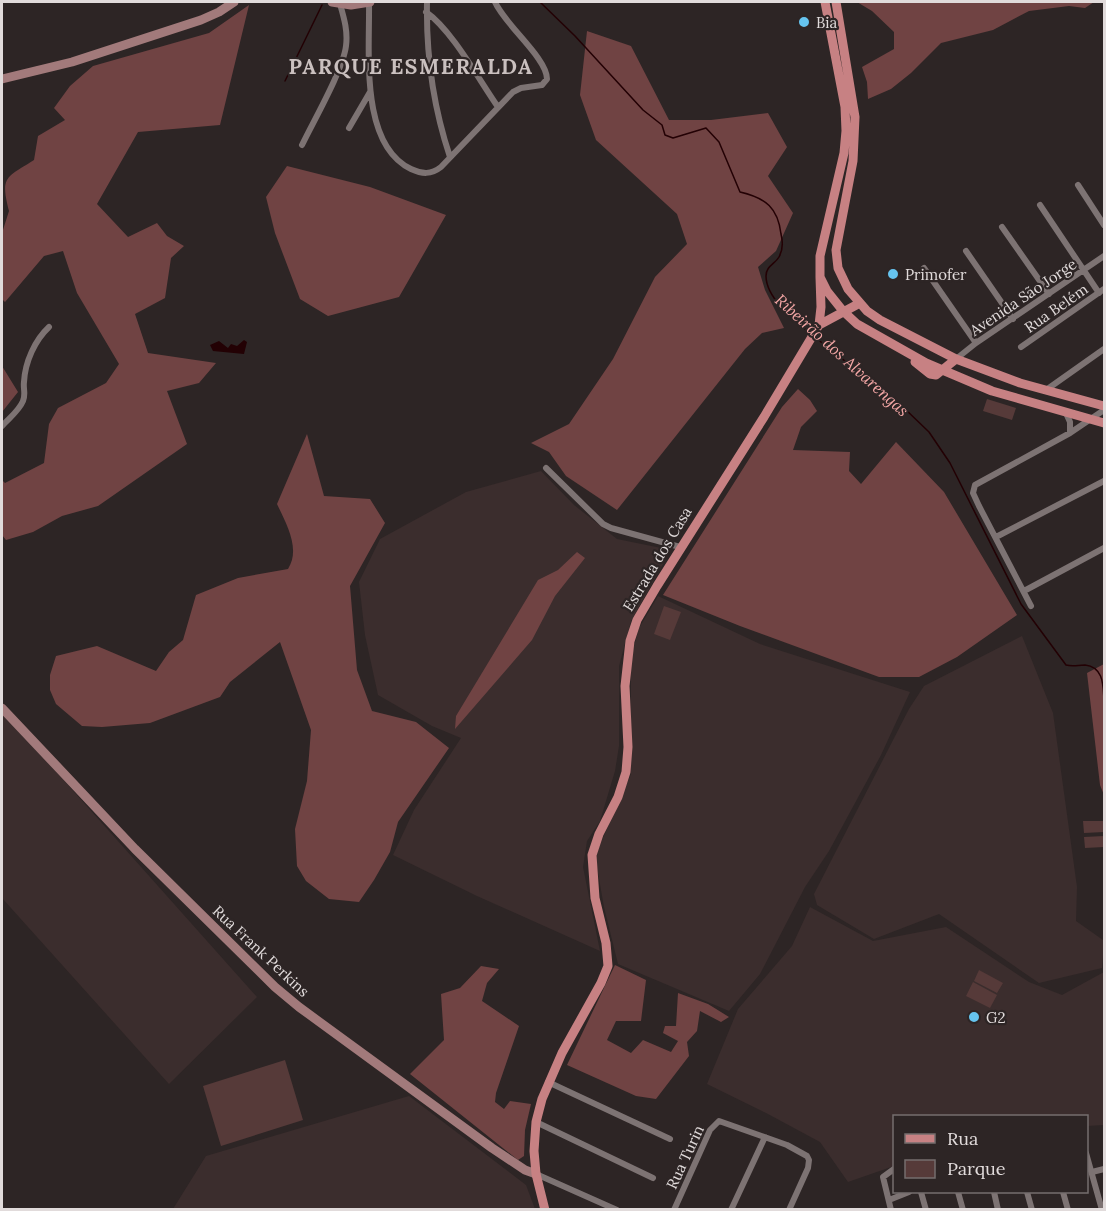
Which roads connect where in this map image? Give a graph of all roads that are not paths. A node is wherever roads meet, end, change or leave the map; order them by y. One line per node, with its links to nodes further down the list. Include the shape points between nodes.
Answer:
1 (234, 2): 9 (street, via 201,20 72,62)
2 (370, 2): 7 (street); 10 (street)
3 (426, 2): 8 (street)
4 (495, 2): 11 (street, via 547,74 542,85 517,89)
5 (825, 2): 23 (main road, via 846,131 821,251)
6 (836, 2): 26 (main road, via 855,131 836,254 843,279)
7 (336, 3): 13 (street, via 346,23 346,48)
8 (426, 12): 11 (street, via 464,56); 14 (street, via 431,84)
9 (2, 79)
10 (370, 91): 12 (street); 14 (street, via 382,139 400,162 425,173 436,171)
11 (498, 107): 14 (street)
12 (349, 128)
13 (302, 145)
14 (450, 157)
15 (1078, 185): 17 (street)
16 (1040, 205): 22 (street)
17 (1104, 225)
18 (1002, 226): 25 (street)
19 (966, 251): 29 (street)
20 (1104, 256): 22 (street, Avenida São Jorge)
21 (924, 268): 33 (street)
22 (1084, 270): 24 (street); 25 (street, Avenida São Jorge)
23 (820, 277): 27 (main road); 32 (main road)
24 (1102, 291): 34 (street, Rua Belém)
25 (1048, 294): 29 (street, Avenida São Jorge)
26 (860, 303): 27 (main road); 36 (main road, via 880,320)
27 (843, 311): 28 (main road); 30 (main road)
28 (829, 319): 30 (main road); 32 (main road)
29 (1012, 319): 33 (street, Avenida São Jorge)
30 (852, 321): 37 (main road, via 899,350)
31 (49, 327): 44 (street, via 37,340 27,364 22,402)
32 (817, 328): 49 (main road, Estrada dos Casa)
33 (976, 343): 36 (street, Avenida São Jorge)
34 (1022, 347)
35 (1104, 349): 38 (street)
36 (956, 359): 37 (main road); 38 (main road)
37 (944, 371): 41 (main road, via 992,391)
38 (1046, 390): 39 (main road)
39 (1104, 406)
40 (1104, 410): 42 (street)
41 (1066, 413): 42 (main road); 45 (street, via 1071,422)
42 (1092, 419): 43 (main road); 45 (street)
43 (1104, 423)
44 (2, 426)
45 (1070, 433): 48 (street, via 975,485 975,498)
46 (546, 468): 49 (street, via 603,524)
47 (1104, 481): 48 (street)
48 (996, 537): 51 (street)
49 (680, 547): 54 (main road, Estrada dos Casa, via 637,620 630,641 625,686 626,772 592,855 595,898 606,943 606,973)
50 (1104, 548): 51 (street)
51 (1024, 591): 52 (street)
52 (1031, 606)
53 (2, 708): 62 (street, Rua Frank Perkins, via 164,879 275,987 492,1148)
54 (548, 1082): 55 (main road, Estrada dos Casa); 57 (street)
55 (536, 1122): 62 (main road, Estrada dos Casa); 63 (street)
56 (765, 1137): 73 (street, Rua Turin, via 724,1121 714,1124); 74 (street); 75 (street, via 807,1156 809,1164)
57 (670, 1139)
58 (1088, 1159): 61 (street)
59 (1104, 1169): 61 (street)
60 (893, 1170): 70 (street, via 884,1174)
61 (1092, 1172): 82 (street)
62 (536, 1174): 71 (main road, Estrada dos Casa); 72 (street)
63 (653, 1178)
64 (905, 1193): 70 (street)
65 (922, 1193): 77 (street)
66 (959, 1193): 78 (street)
67 (994, 1193): 79 (street)
68 (1028, 1193): 80 (street)
69 (1064, 1193): 81 (street)
70 (889, 1200): 76 (street)
71 (545, 1209)
72 (616, 1209)
73 (674, 1209)
74 (731, 1209)
75 (789, 1209)
76 (891, 1209)
77 (926, 1209)
78 (963, 1209)
79 (998, 1209)
80 (1032, 1209)
81 (1068, 1209)
82 (1102, 1209)

